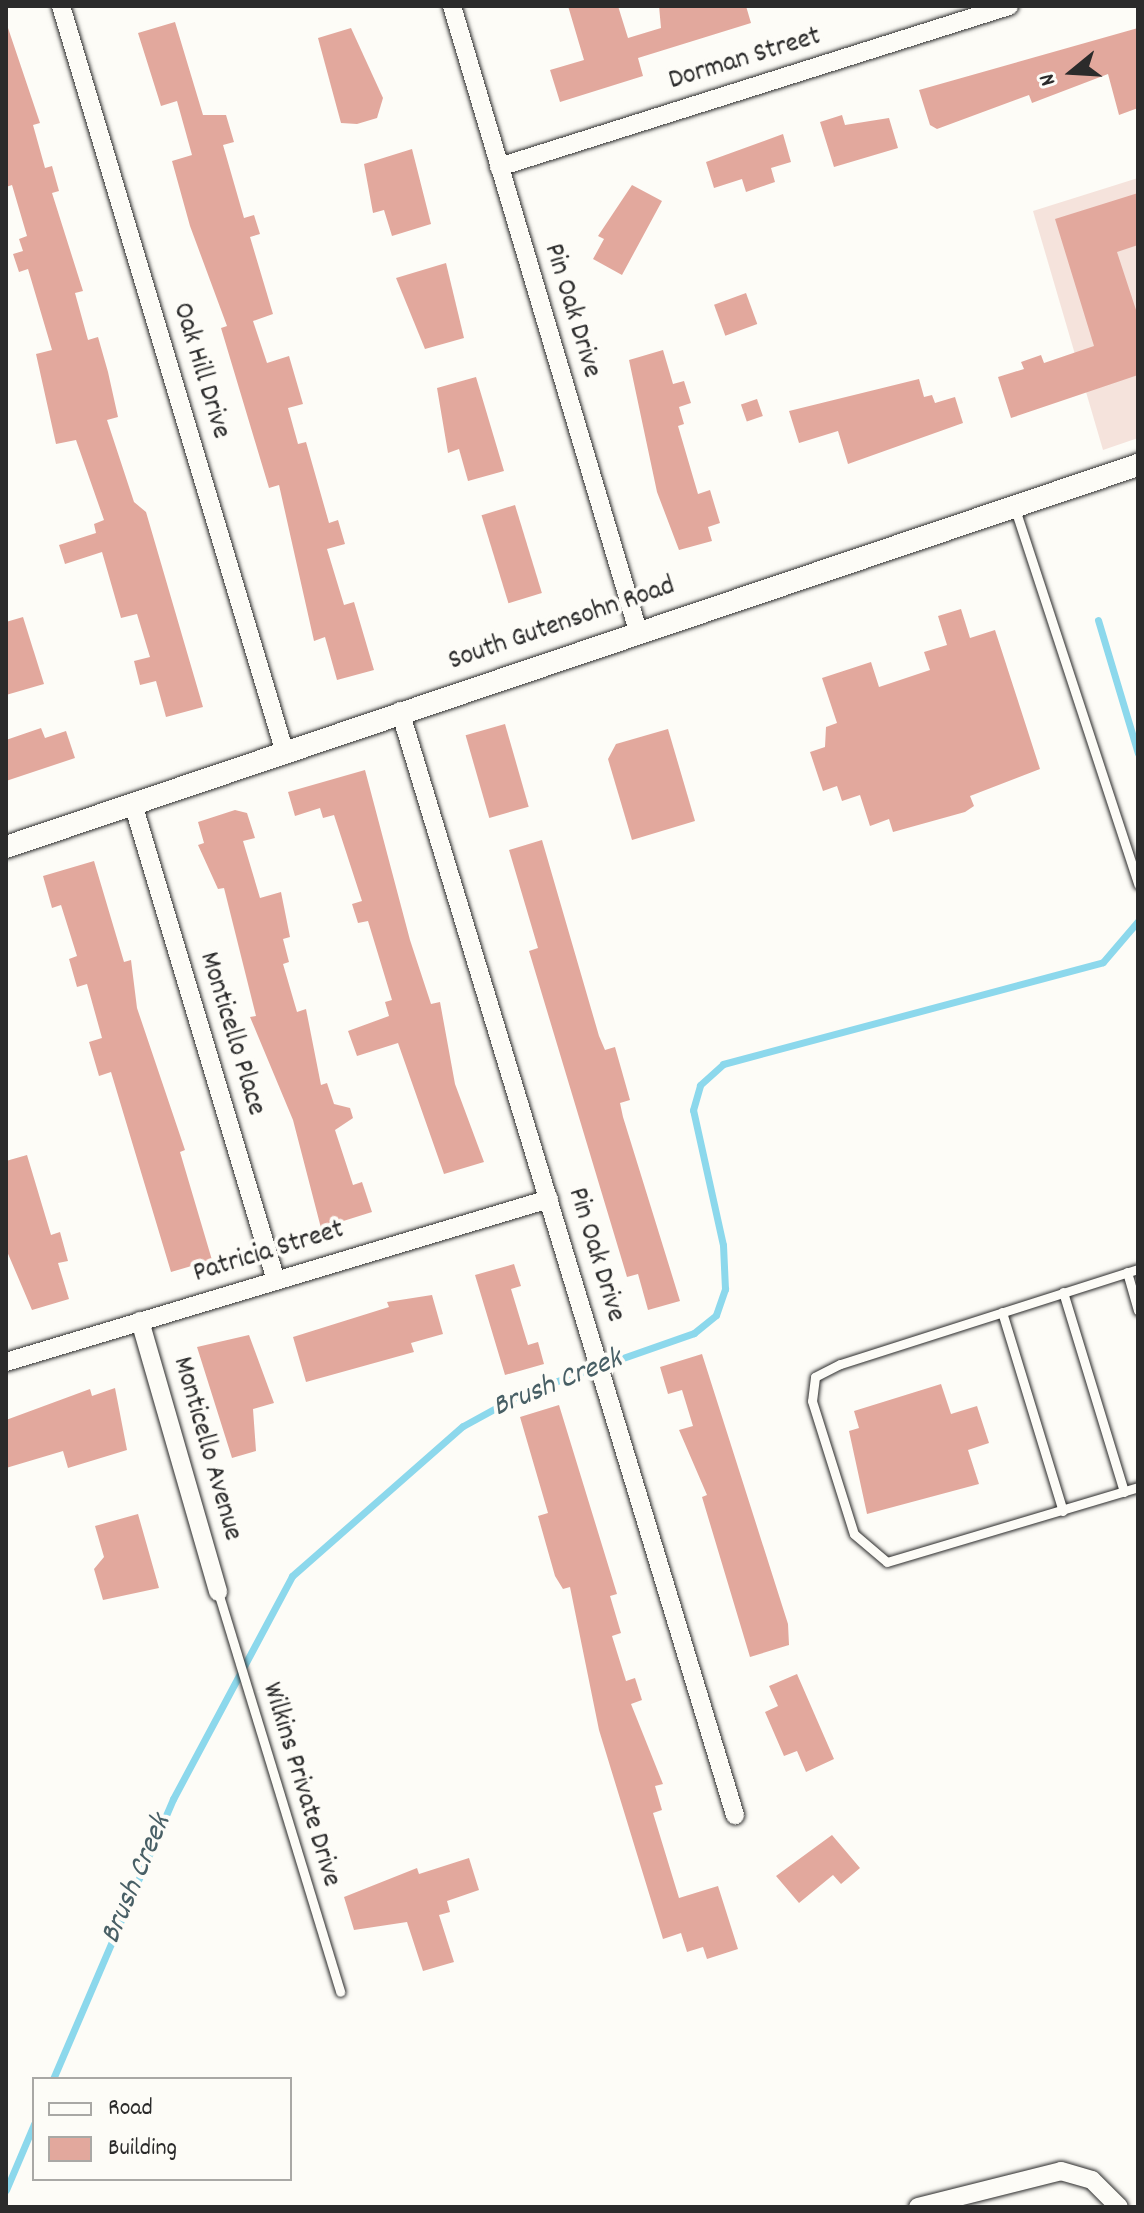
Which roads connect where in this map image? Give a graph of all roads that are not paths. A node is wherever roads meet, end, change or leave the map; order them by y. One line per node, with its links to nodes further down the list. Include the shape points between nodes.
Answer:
1 (61, 6): 9 (street, Oak Hill Drive)
2 (452, 6): 4 (street, Pin Oak Drive)
3 (1009, 6): 4 (street, Dorman Street)
4 (499, 167): 7 (street, Pin Oak Drive)
5 (1138, 465): 6 (street, South Gutensohn Road)
6 (1014, 505): 7 (street, South Gutensohn Road); 12 (lane)
7 (638, 631): 8 (street, South Gutensohn Road)
8 (400, 711): 9 (street, South Gutensohn Road); 13 (street, Pin Oak Drive)
9 (285, 753): 10 (street, South Gutensohn Road)
10 (133, 804): 11 (street, South Gutensohn Road); 16 (street, Monticello Place)
11 (6, 847)
12 (1137, 880)
13 (549, 1199): 16 (street, Patricia Street); 26 (street, Pin Oak Drive)
14 (1138, 1269): 15 (lane)
15 (1127, 1272): 17 (lane); 18 (lane)
16 (276, 1281): 20 (street, Patricia Street)
17 (1063, 1292): 19 (lane); 23 (lane)
18 (1138, 1310)
19 (1002, 1312): 24 (lane); 24 (lane, via 825,1370 815,1377 812,1401 854,1534 887,1562)
20 (140, 1321): 21 (street, Patricia Street); 25 (street, Monticello Avenue)
21 (6, 1362)
22 (1138, 1487): 23 (lane)
23 (1124, 1492): 24 (lane)
24 (1063, 1511)
25 (218, 1592): 27 (lane, Wilkins Private Drive)
26 (735, 1815)
27 (340, 1992)
28 (918, 2207): 29 (street, via 1061,2171 1092,2180)
29 (1119, 2207)

